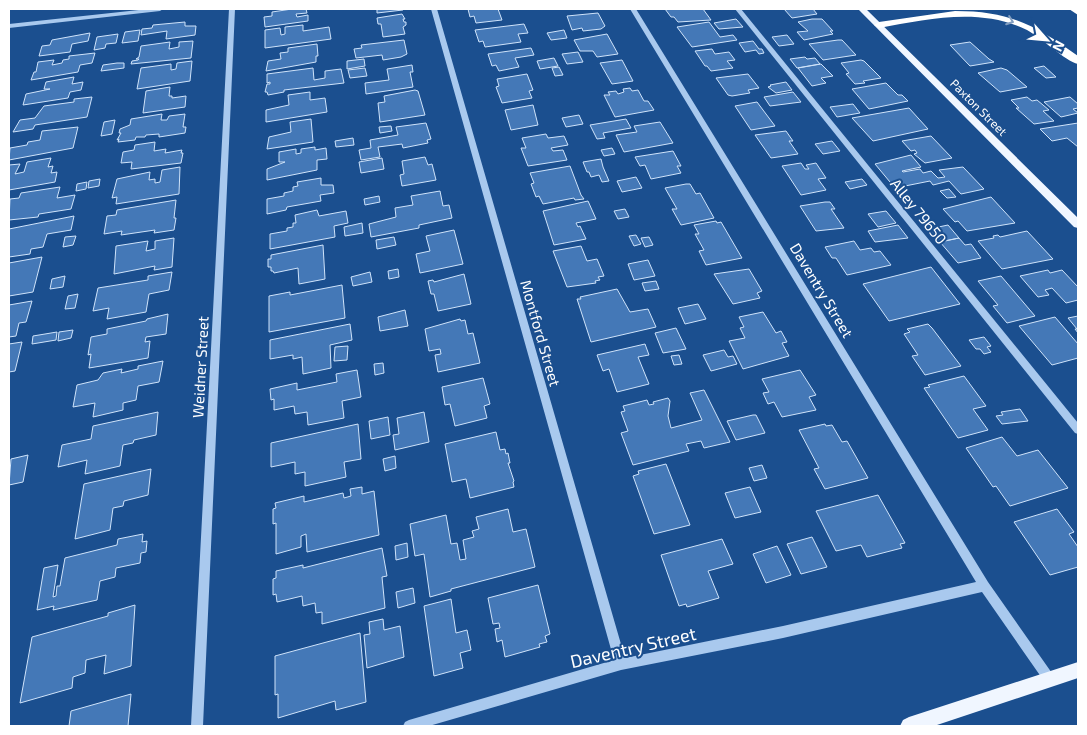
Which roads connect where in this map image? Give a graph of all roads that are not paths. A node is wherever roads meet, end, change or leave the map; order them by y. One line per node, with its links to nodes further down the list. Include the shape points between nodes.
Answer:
1 (160, 9): 10 (street)
2 (232, 9): 18 (street, Weidner Street)
3 (434, 9): 15 (street, Montford Street)
4 (634, 9): 14 (street, Daventry Street)
5 (738, 9): 13 (street, Alley 79650)
6 (862, 9): 9 (main road, Paxton Street)
7 (1074, 9): 8 (highway)
8 (1078, 12)
9 (879, 25): 11 (highway, one-way to 11, via 936,14 994,15 1030,28); 12 (main road, Paxton Street)
10 (11, 28)
11 (1078, 61)
12 (1078, 224)
13 (1078, 430)
14 (984, 586): 15 (street, Daventry Street, via 783,632); 17 (street, Daventry Street)
15 (621, 664): 19 (street, Daventry Street)
16 (1078, 670): 17 (main road)
17 (1050, 680): 20 (main road)
18 (196, 726)
19 (409, 726)
20 (909, 726)

